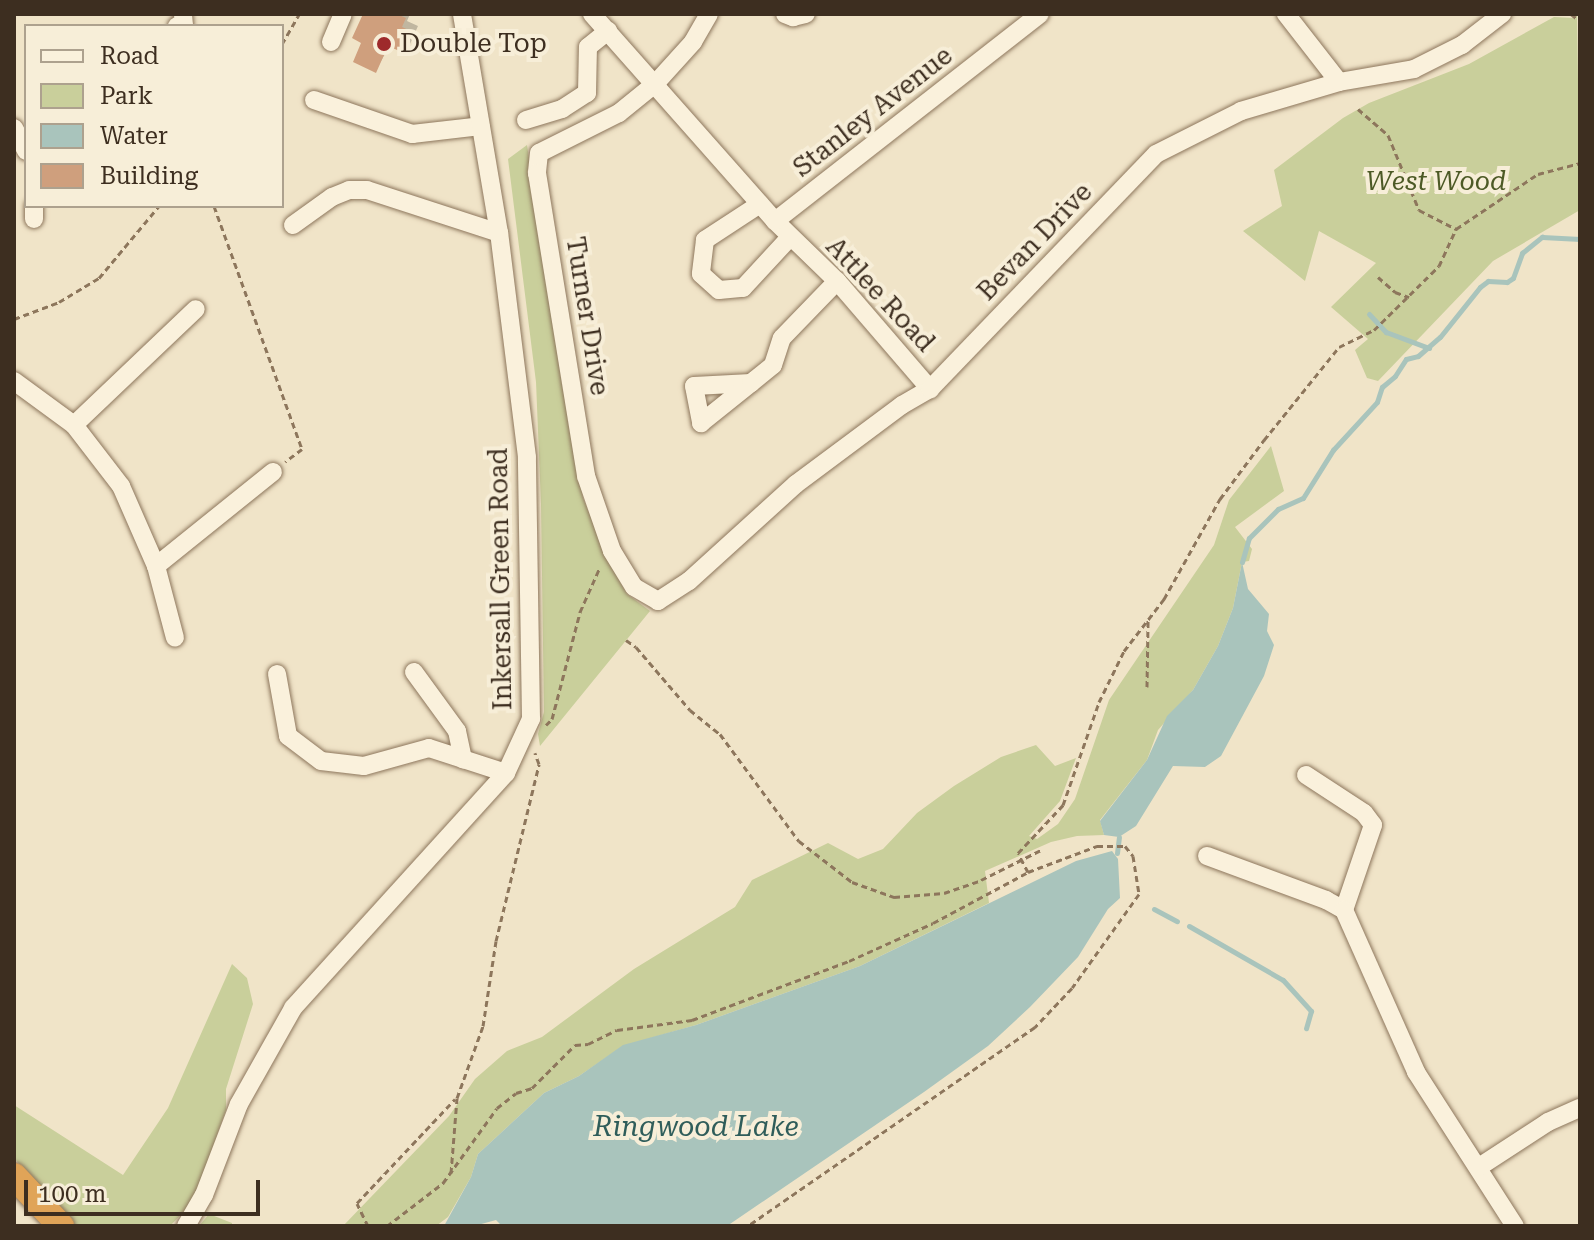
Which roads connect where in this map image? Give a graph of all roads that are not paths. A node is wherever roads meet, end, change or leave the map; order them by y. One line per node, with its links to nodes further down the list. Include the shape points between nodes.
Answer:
1 (343, 14): 12 (street)
2 (462, 14): 17 (street, Inkersall Green Road)
3 (592, 14): 14 (street, Attlee Road)
4 (709, 14): 14 (street, via 693,42)
5 (785, 14): 6 (street)
6 (806, 14)
7 (1040, 14): 10 (street, Stanley Avenue)
8 (1286, 14): 13 (street)
9 (1502, 14): 13 (street, Bevan Drive, via 1462,45 1414,69)
10 (1020, 21): 21 (street, Stanley Avenue)
11 (608, 31): 16 (street, via 588,47 587,93 562,109)
12 (331, 42)
13 (1339, 82): 29 (street, Bevan Drive, via 1241,111 1156,154)
14 (656, 83): 20 (street, Attlee Road); 33 (street, Turner Drive, via 619,113 539,153 537,173 586,476 612,551 634,587)
15 (314, 100): 17 (street, via 412,134)
16 (526, 120)
17 (481, 126): 23 (street, Inkersall Green Road)
18 (14, 128): 19 (street)
19 (24, 147)
20 (760, 204): 21 (street, Attlee Road); 24 (street, Attlee Road, via 705,240 701,274 719,290 743,288)
21 (775, 221): 24 (street, Attlee Road)
22 (293, 225): 23 (street, via 332,197 367,190)
23 (499, 233): 38 (street, Inkersall Green Road, via 527,457 531,719)
24 (790, 237): 25 (street, Attlee Road)
25 (837, 281): 28 (street, via 782,338 773,365); 29 (street, Attlee Road)
26 (196, 309): 30 (street)
27 (14, 381): 30 (street)
28 (751, 383)
29 (930, 389): 33 (street, Bevan Drive, via 796,484 689,581)
30 (74, 425): 32 (street, via 121,486)
31 (273, 472): 32 (street)
32 (156, 566): 34 (street)
33 (658, 601)
34 (175, 638)
35 (414, 672): 37 (street, via 457,731)
36 (277, 674): 37 (street, via 288,736 321,761 364,766 429,748)
37 (463, 759): 38 (street)
38 (506, 773): 46 (street, Inkersall Green Road, via 293,1008 239,1104 204,1195)
39 (1306, 775): 41 (street, via 1364,813 1373,825)
40 (1207, 856): 41 (street)
41 (1344, 910): 43 (street, via 1416,1072)
42 (1580, 1108): 43 (street, via 1548,1122)
43 (1479, 1167): 47 (street)
44 (14, 1176): 45 (highway)
45 (61, 1226)
46 (186, 1226)
47 (1515, 1226)

